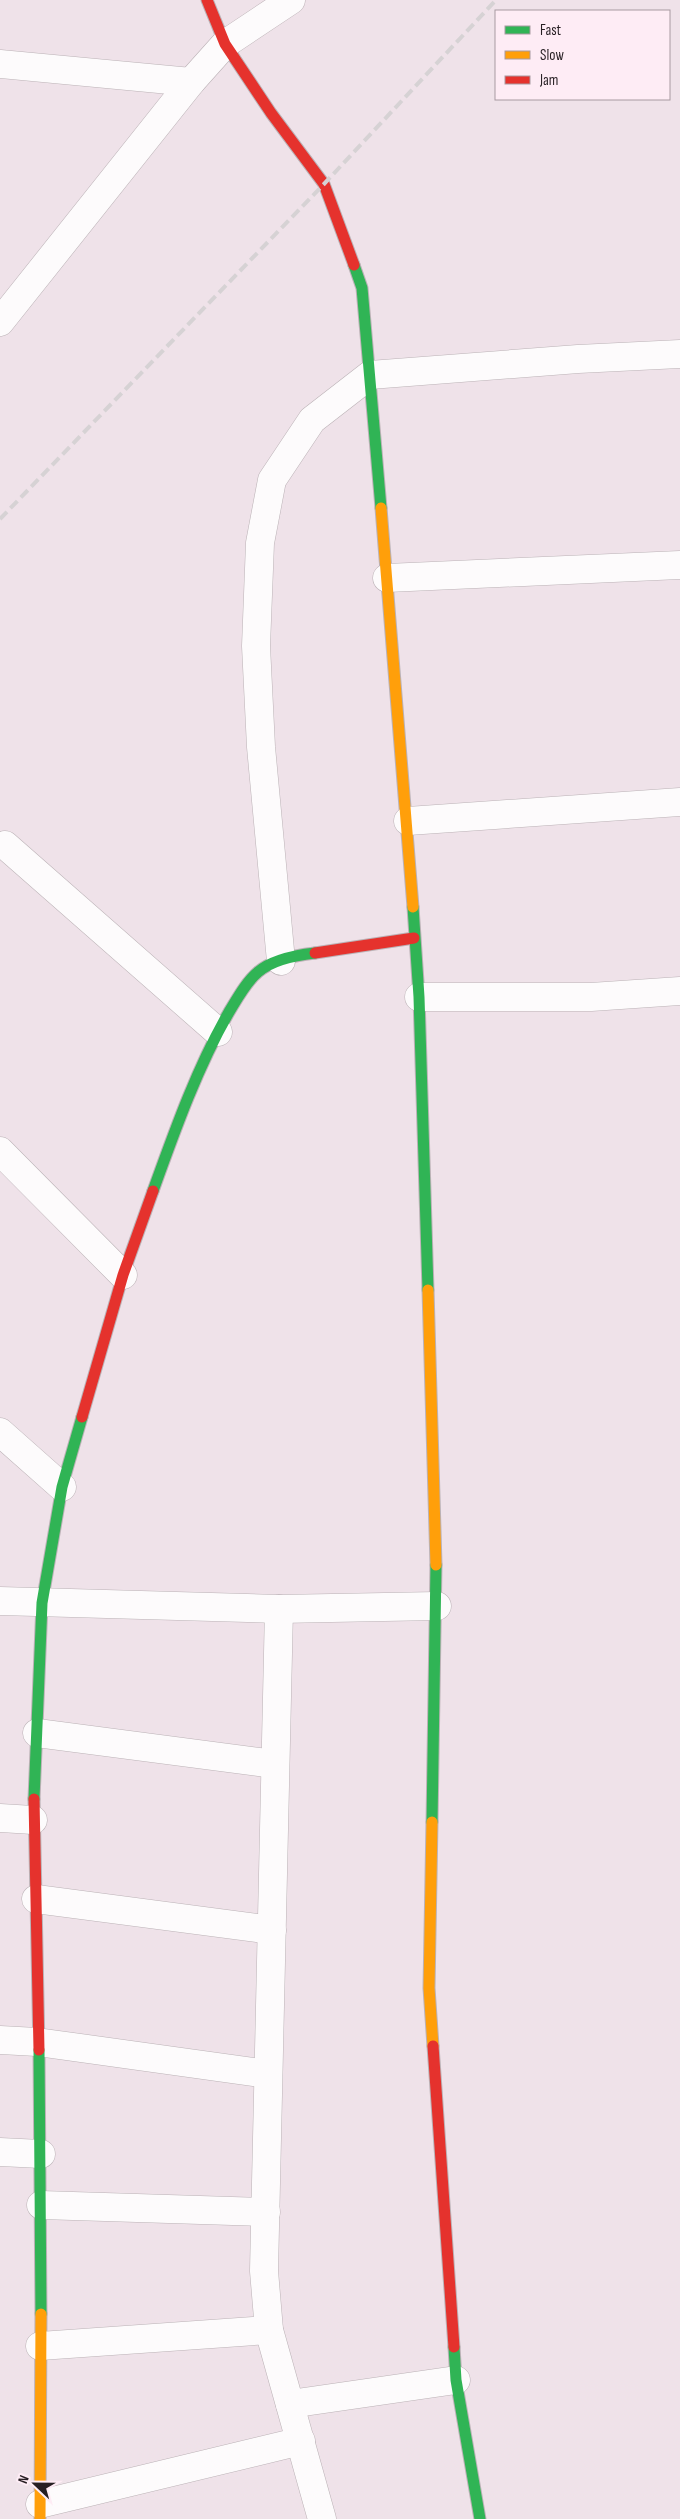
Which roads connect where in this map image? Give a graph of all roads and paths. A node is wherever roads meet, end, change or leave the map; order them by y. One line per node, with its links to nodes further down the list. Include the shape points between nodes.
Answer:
1 (207, 0): 3 (street)
2 (291, 0): 3 (street)
3 (225, 44): 5 (street); 8 (street, via 324,184 362,288)
4 (0, 64): 5 (street)
5 (191, 82): 6 (street)
6 (0, 322)
7 (680, 354): 8 (street)
8 (370, 374): 10 (street); 15 (street, via 312,420 272,480 260,543 256,646 261,748)
9 (680, 565): 10 (street)
10 (387, 578): 12 (street)
11 (680, 802): 12 (street)
12 (408, 821): 14 (street)
13 (5, 845): 18 (street)
14 (414, 938): 15 (street, via 306,954); 17 (street)
15 (281, 961): 18 (street, via 258,972 238,997)
16 (680, 991): 17 (street, via 592,997)
17 (419, 997): 25 (street)
18 (218, 1032): 20 (street, via 174,1132)
19 (0, 1151): 20 (street)
20 (123, 1275): 22 (street)
21 (0, 1432): 22 (street)
22 (62, 1487): 24 (street)
23 (0, 1601): 24 (street)
24 (42, 1603): 26 (street); 27 (street)
25 (437, 1606): 26 (street); 42 (street, via 429,1988)
26 (279, 1609): 28 (street)
27 (37, 1732): 28 (street); 30 (street)
28 (275, 1764): 32 (street)
29 (0, 1818): 30 (street)
30 (33, 1820): 31 (street)
31 (36, 1899): 32 (street); 34 (street)
32 (272, 1930): 35 (street)
33 (0, 2040): 34 (street)
34 (37, 2042): 35 (street); 37 (street)
35 (268, 2074): 39 (street)
36 (0, 2152): 37 (street)
37 (41, 2154): 38 (street)
38 (40, 2205): 39 (street); 41 (street)
39 (266, 2212): 40 (street, via 264,2271)
40 (269, 2330): 41 (street); 43 (street)
41 (40, 2346): 45 (street)
42 (456, 2380): 43 (street); 47 (street)
43 (290, 2404): 44 (street)
44 (301, 2441): 45 (street); 46 (street)
45 (40, 2512)
46 (322, 2519)
47 (480, 2519)

